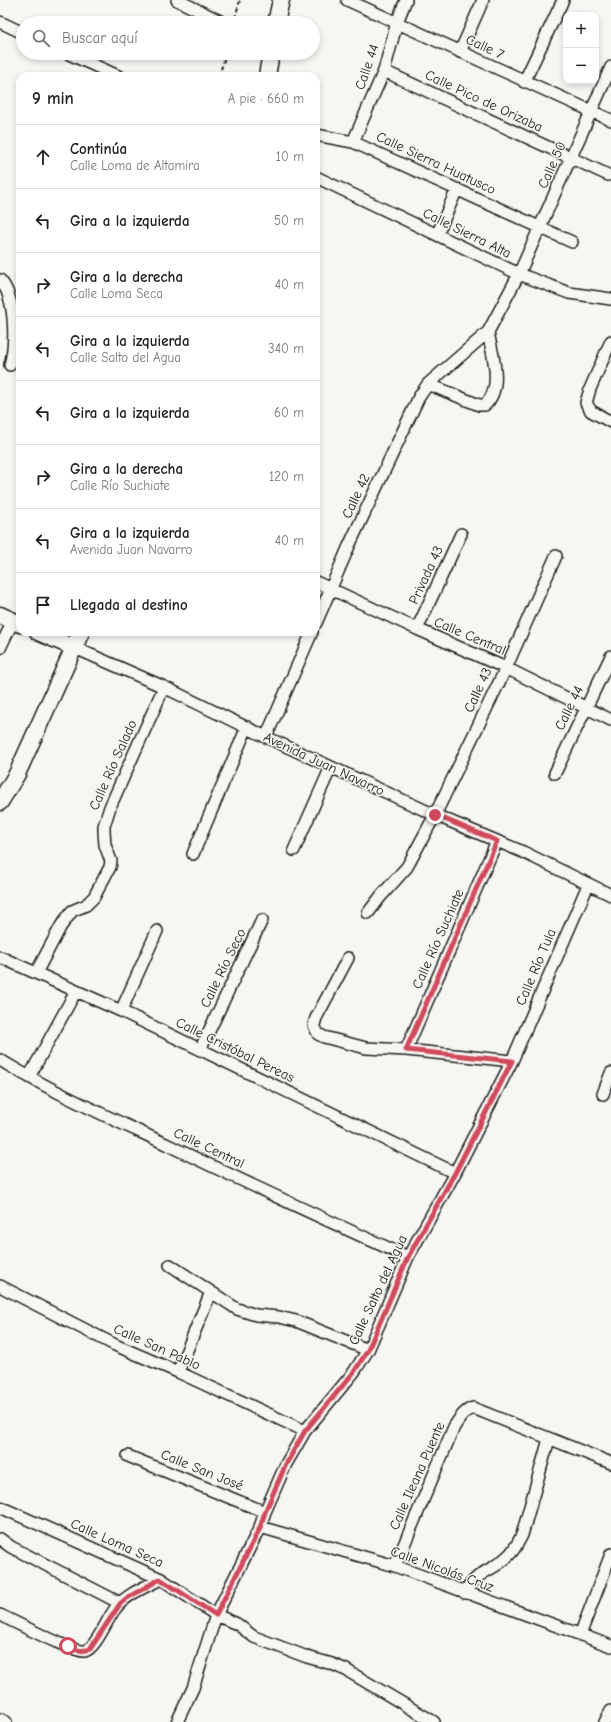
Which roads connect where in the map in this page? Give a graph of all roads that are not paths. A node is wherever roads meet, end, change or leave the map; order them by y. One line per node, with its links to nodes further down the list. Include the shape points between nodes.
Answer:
1 (177, 0): 7 (street)
2 (281, 0): 8 (main road)
3 (347, 0): 10 (street, Calle 7)
4 (406, 0): 10 (street, Calle 44)
5 (483, 0): 12 (street)
6 (563, 0): 19 (street)
7 (210, 16)
8 (278, 16)
9 (0, 22): 11 (street)
10 (397, 22): 12 (street, Calle 7); 18 (street, Calle 44)
11 (16, 30)
12 (460, 52): 19 (street, Calle 7)
13 (83, 60): 16 (street)
14 (270, 60): 17 (main road)
15 (611, 67): 20 (street, Calle 50)
16 (109, 72)
17 (268, 72)
18 (384, 72): 23 (street, Calle 44); 24 (street, Calle Pico de Orizaba)
19 (524, 82): 20 (street, Calle 7)
20 (592, 112): 21 (street, Calle 7); 24 (street, Calle 50)
21 (611, 120)
22 (320, 136): 23 (street, Calle Sierra Huatusco)
23 (353, 142): 27 (street, Calle Sierra Huatusco)
24 (571, 159): 25 (street, Calle Pico de Orizaba); 28 (street, Calle 50)
25 (608, 175)
26 (320, 179): 29 (street, Calle Sierra Alta)
27 (457, 189): 28 (street, Calle Sierra Huatusco); 29 (street)
28 (540, 227): 30 (street, Calle Sierra Huatusco); 31 (street, Calle 50)
29 (437, 235): 31 (street, Calle Sierra Alta)
30 (572, 242)
31 (519, 274): 33 (street, Calle Sierra Alta, via 569,293); 34 (street, Calle 50)
32 (3, 284): 36 (street, via 14,334 14,352)
33 (611, 299)
34 (488, 332): 37 (street, Calle 42); 37 (street, via 496,382 489,402 479,405)
35 (611, 341): 38 (street, via 586,400 591,411)
36 (10, 365)
37 (428, 384): 42 (street, Calle 42, via 411,412)
38 (611, 422)
39 (461, 534): 45 (street, Privada 43)
40 (556, 556): 52 (street, Calle 43)
41 (320, 584): 42 (street, Calle Central)
42 (331, 588): 43 (street, Calle 42); 45 (street, Calle Central)
43 (320, 614)
44 (11, 620): 49 (street)
45 (417, 630): 52 (street, Calle Central)
46 (47, 636): 50 (main road, Avenida Juan Navarro)
47 (80, 636): 50 (main road)
48 (310, 636): 57 (street)
49 (0, 648)
50 (75, 648): 53 (street, Avenida Juan Navarro); 60 (main road, via 17,774)
51 (611, 656): 54 (street, Calle 44)
52 (506, 668): 54 (street, Calle Central); 61 (street, Calle 43)
53 (164, 687): 56 (street, Avenida Juan Navarro); 72 (street, Calle Río Salado, via 110,807 104,826 110,867 94,897 86,905 72,911 61,926)
54 (585, 708): 55 (street, Calle Central); 59 (street, Calle 44)
55 (611, 720)
56 (247, 727): 57 (street, Avenida Juan Navarro); 64 (street)
57 (266, 737): 58 (street, Avenida Juan Navarro)
58 (331, 767): 61 (street, Avenida Juan Navarro); 63 (street)
59 (555, 773)
60 (0, 802)
61 (435, 815): 62 (street, Avenida Juan Navarro); 67 (street, Calle 43, via 407,867)
62 (497, 841): 65 (street, Avenida Juan Navarro); 76 (street, Calle Río Suchiate)
63 (294, 850)
64 (193, 854)
65 (588, 885): 66 (street, Avenida Juan Navarro); 78 (street, Calle Río Tula)
66 (611, 895)
67 (368, 914)
68 (262, 920): 75 (street, Calle Río Seco)
69 (157, 931): 74 (street)
70 (0, 957): 72 (street, Calle Cristóbal Pereas)
71 (348, 958): 76 (street, via 316,1018 316,1030 324,1037 366,1048)
72 (36, 973): 73 (street, Calle Cristóbal Pereas)
73 (76, 991): 74 (street, Calle Cristóbal Pereas); 80 (street)
74 (121, 1011): 75 (street, Calle Cristóbal Pereas)
75 (200, 1050): 82 (street, Calle Cristóbal Pereas)
76 (406, 1050): 78 (street)
77 (0, 1060): 80 (street, Calle Central)
78 (512, 1061): 82 (street, Calle Salto del Agua)
79 (611, 1073): 81 (street)
80 (29, 1077): 83 (street, Calle Central, via 310,1213)
81 (603, 1094)
82 (455, 1173): 83 (street, Calle Salto del Agua)
83 (408, 1257): 87 (street, Calle Salto del Agua)
84 (170, 1265): 86 (street)
85 (0, 1286): 88 (street, Calle San Pablo, via 115,1345)
86 (211, 1292): 87 (street, via 242,1311 296,1321); 88 (street)
87 (368, 1350): 89 (street, Calle Salto del Agua)
88 (178, 1372): 89 (street, Calle San Pablo)
89 (305, 1431): 94 (street, Calle Salto del Agua, via 286,1464)
90 (549, 1439): 92 (street, Calle Ileana Puente); 98 (street, Calle Ileana Puente, via 473,1408 466,1412 454,1427); 100 (street, via 522,1535 515,1548 504,1560 474,1579)
91 (128, 1456): 94 (street, Calle San José)
92 (611, 1463)
93 (0, 1507): 99 (street, Calle Loma Seca)
94 (265, 1512): 95 (street, Calle Salto del Agua)
95 (260, 1528): 98 (street, Calle Nicolás Cruz); 103 (street, Calle Salto del Agua)
96 (0, 1539): 101 (street)
97 (611, 1554): 104 (street)
98 (395, 1566): 100 (street, Calle Nicolás Cruz)
99 (160, 1579): 101 (street); 103 (street, Calle Loma Seca)
100 (465, 1593): 104 (street, Calle Nicolás Cruz)
101 (120, 1604): 102 (street, via 90,1649 84,1651)
102 (0, 1615)
103 (216, 1615): 109 (street, Calle Salto del Agua, via 193,1688); 110 (street, Calle Loma Seca, via 237,1624 254,1637 346,1670)
104 (580, 1635): 105 (street, Calle Nicolás Cruz)
105 (611, 1646)
106 (611, 1711): 111 (street)
107 (0, 1719): 108 (street)
108 (6, 1722)
109 (177, 1722)
110 (434, 1722)
111 (605, 1722)

